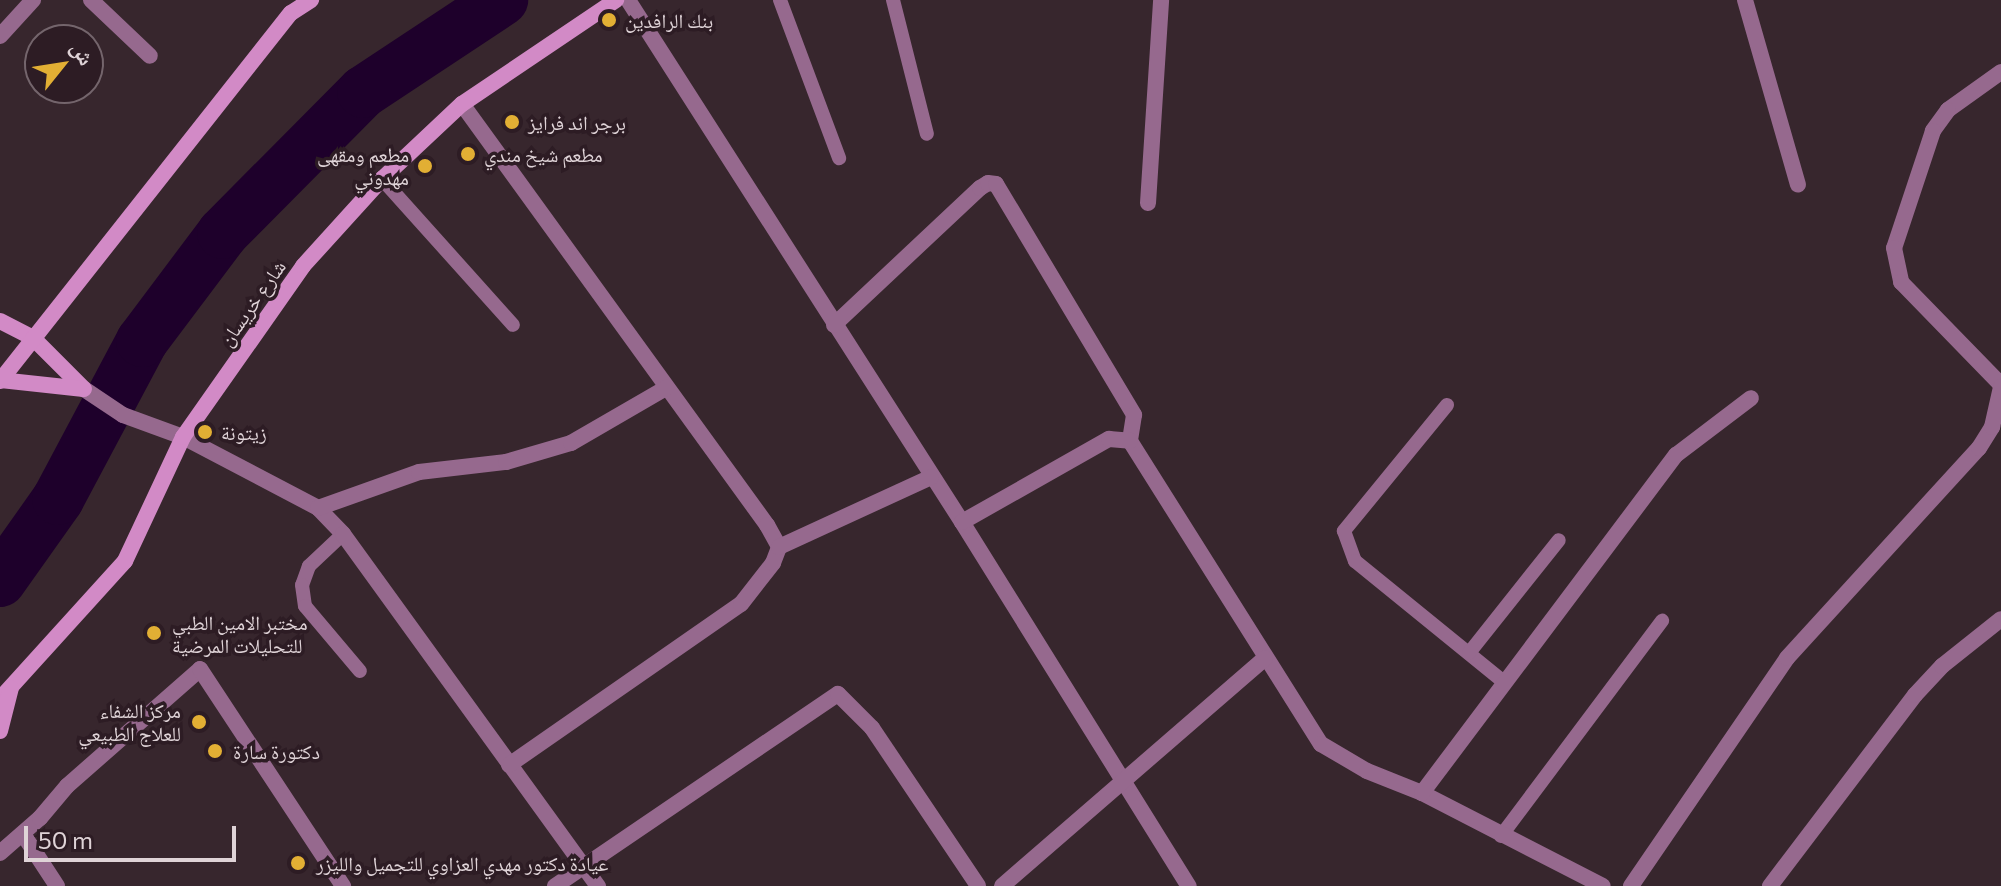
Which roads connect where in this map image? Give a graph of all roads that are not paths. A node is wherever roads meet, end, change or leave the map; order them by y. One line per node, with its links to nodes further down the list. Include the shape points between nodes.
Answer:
1 (33, 0): 10 (street)
2 (91, 0): 11 (street)
3 (311, 0): 22 (street, via 291,13)
4 (616, 0): 13 (street, شارع خريسان)
5 (628, 0): 21 (street)
6 (780, 0): 15 (lane)
7 (893, 0): 14 (lane)
8 (1161, 0): 18 (street)
9 (1745, 0): 17 (street)
10 (0, 36)
11 (150, 56)
12 (2001, 72): 24 (street, via 1948,110 1933,131 1894,248 1901,282)
13 (462, 104): 16 (street, شارع خريسان); 25 (street)
14 (927, 134)
15 (839, 158)
16 (382, 179): 20 (lane); 29 (street, شارع خريسان, via 303,266)
17 (1798, 185)
18 (1148, 203)
19 (0, 321): 22 (street)
20 (513, 325)
21 (834, 325): 30 (street, via 980,188 996,184 1134,415); 31 (street)
22 (33, 338): 23 (street); 26 (street)
23 (0, 381): 26 (street)
24 (2001, 386): 60 (street, via 1992,427 1979,448 1787,658)
25 (666, 388): 32 (street, via 571,443 506,462 419,472); 36 (street)
26 (84, 389): 29 (street, via 123,415)
27 (1751, 398): 42 (street, via 1676,455)
28 (1447, 405): 39 (lane, via 1344,531 1355,561)
29 (183, 437): 32 (street); 43 (street, شارع خريسان, via 125,561)
30 (1130, 441): 33 (street, via 1109,439); 40 (street)
31 (931, 477): 33 (street); 36 (street)
32 (318, 508): 34 (street)
33 (962, 522): 46 (street)
34 (343, 534): 41 (lane, via 309,566 302,585 305,606); 45 (street)
35 (1559, 540): 39 (lane)
36 (779, 547): 45 (street, via 741,604)
37 (2001, 619): 61 (street, via 1915,695)
38 (1662, 621): 49 (lane)
39 (1469, 653): 42 (lane)
40 (1265, 658): 46 (street); 47 (street, via 1321,744 1367,771)
41 (360, 671)
42 (1505, 683): 47 (street)
43 (5, 694): 44 (street)
44 (0, 731)
45 (509, 765): 51 (street)
46 (1122, 782): 57 (street); 58 (street)
47 (1422, 793): 49 (street)
48 (23, 834): 50 (street); 52 (street); 53 (street, via 67,786 200,669)
49 (1501, 836): 59 (street)
50 (0, 853)
51 (585, 868): 54 (street); 55 (street); 56 (street, via 838,694 872,728)
52 (57, 886)
53 (343, 886)
54 (555, 886)
55 (598, 886)
56 (978, 886)
57 (1002, 886)
58 (1189, 886)
59 (1603, 886)
60 (1631, 886)
61 (1770, 886)

